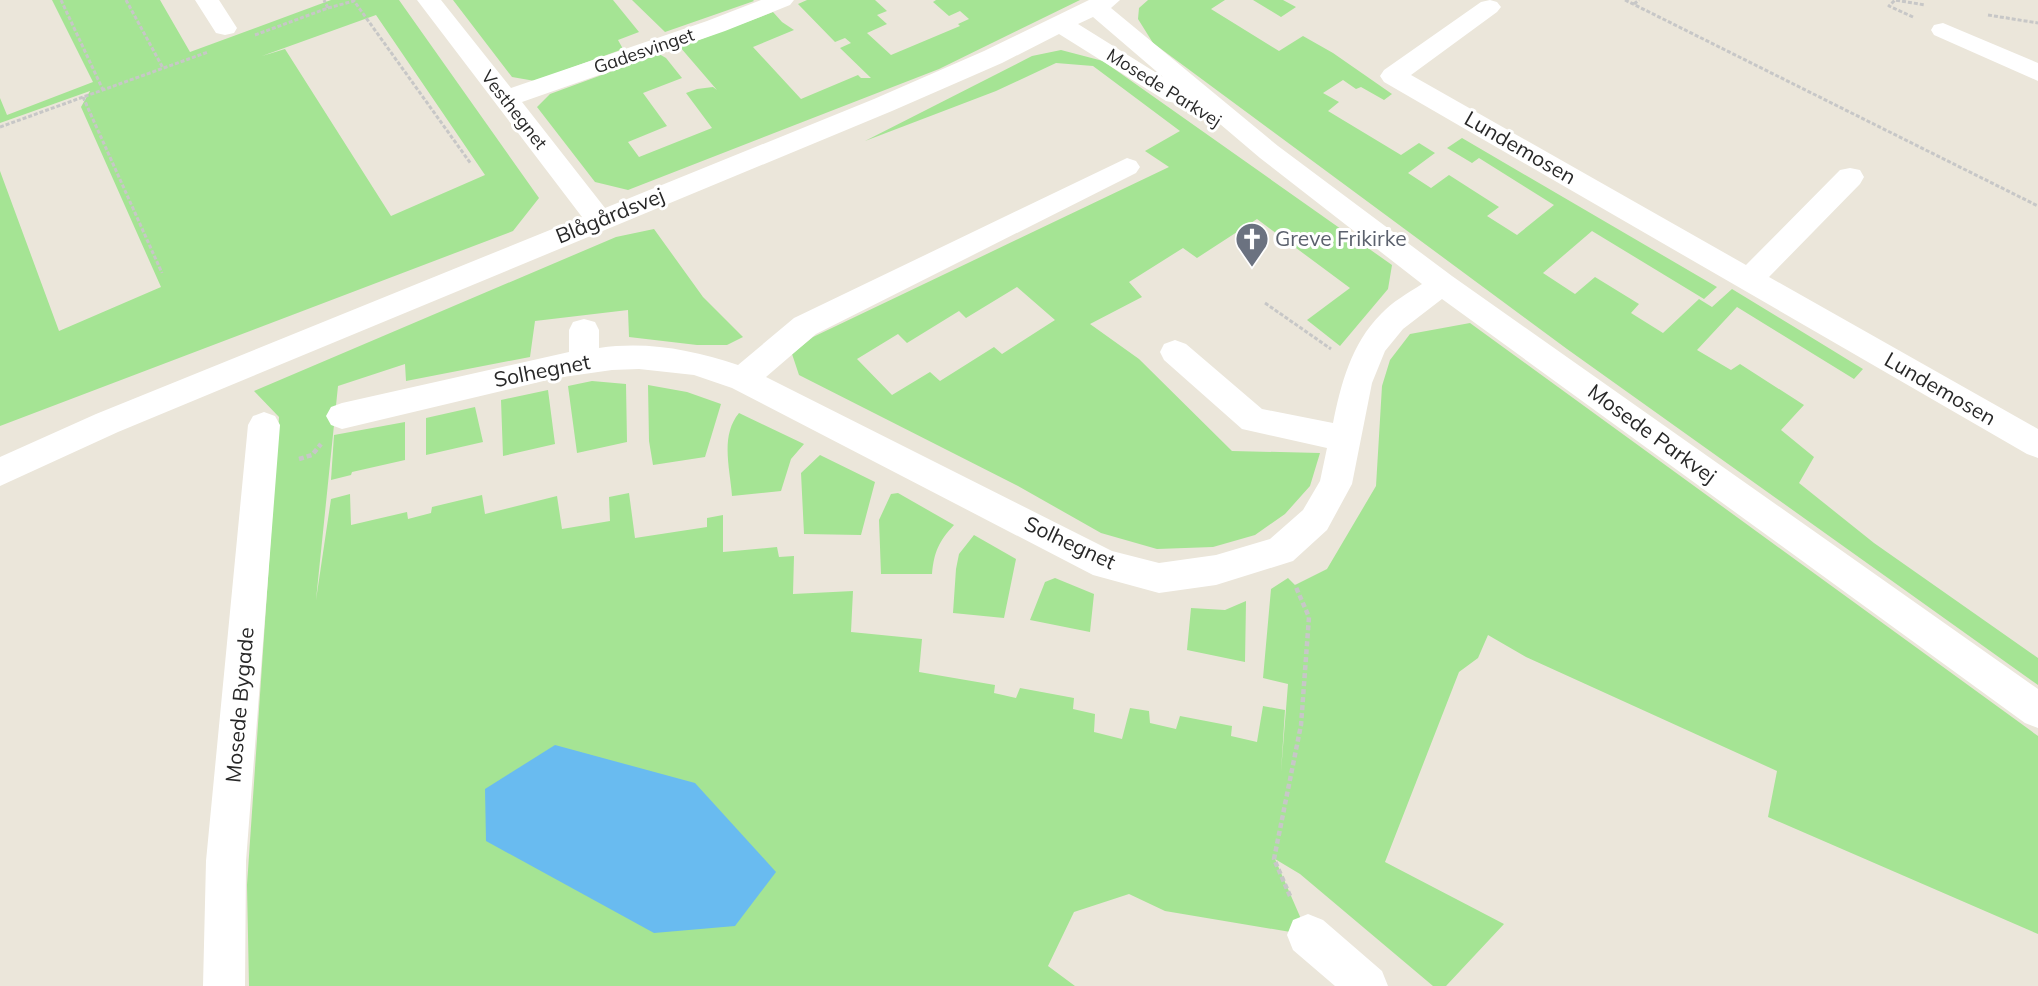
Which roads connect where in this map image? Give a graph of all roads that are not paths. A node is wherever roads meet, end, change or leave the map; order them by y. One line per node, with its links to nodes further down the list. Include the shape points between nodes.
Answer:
1 (207, 0): 8 (street)
2 (429, 0): 10 (street, Vesthegnet)
3 (782, 0): 10 (street, Gadesvinget)
4 (1102, 3): 6 (street, Blågårdsvej); 11 (street, Mosede Parkvej)
5 (1489, 7): 15 (street, Lundemosen, via 1393,76)
6 (1060, 24): 11 (street, Mosede Parkvej); 14 (street, Blågårdsvej, via 883,105)
7 (1943, 30): 9 (street)
8 (222, 38)
9 (2038, 73)
10 (506, 99): 14 (street, Vesthegnet)
11 (1269, 152): 16 (street, Mosede Parkvej)
12 (1127, 167): 18 (street, via 805,326)
13 (1850, 177): 15 (street)
14 (599, 219): 20 (street, Blågårdsvej)
15 (1749, 280): 23 (street, Lundemosen)
16 (1442, 284): 22 (street, Solhegnet, via 1392,321 1372,346 1357,383); 26 (street, Mosede Parkvej)
17 (1175, 352): 22 (street, via 1253,420)
18 (743, 379): 19 (street, Solhegnet, via 694,363 584,345); 22 (street, Solhegnet, via 1105,564 1159,578 1216,570 1281,551 1315,520 1336,484)
19 (342, 416)
20 (107, 423): 24 (street, Blågårdsvej); 25 (street, Blågårdsvej)
21 (264, 425): 28 (street, Mosede Bygade, via 226,861)
22 (1346, 439)
23 (2038, 446)
24 (0, 462)
25 (0, 472)
26 (2038, 711)
27 (1308, 935): 29 (street)
28 (224, 986)
29 (1367, 986)

